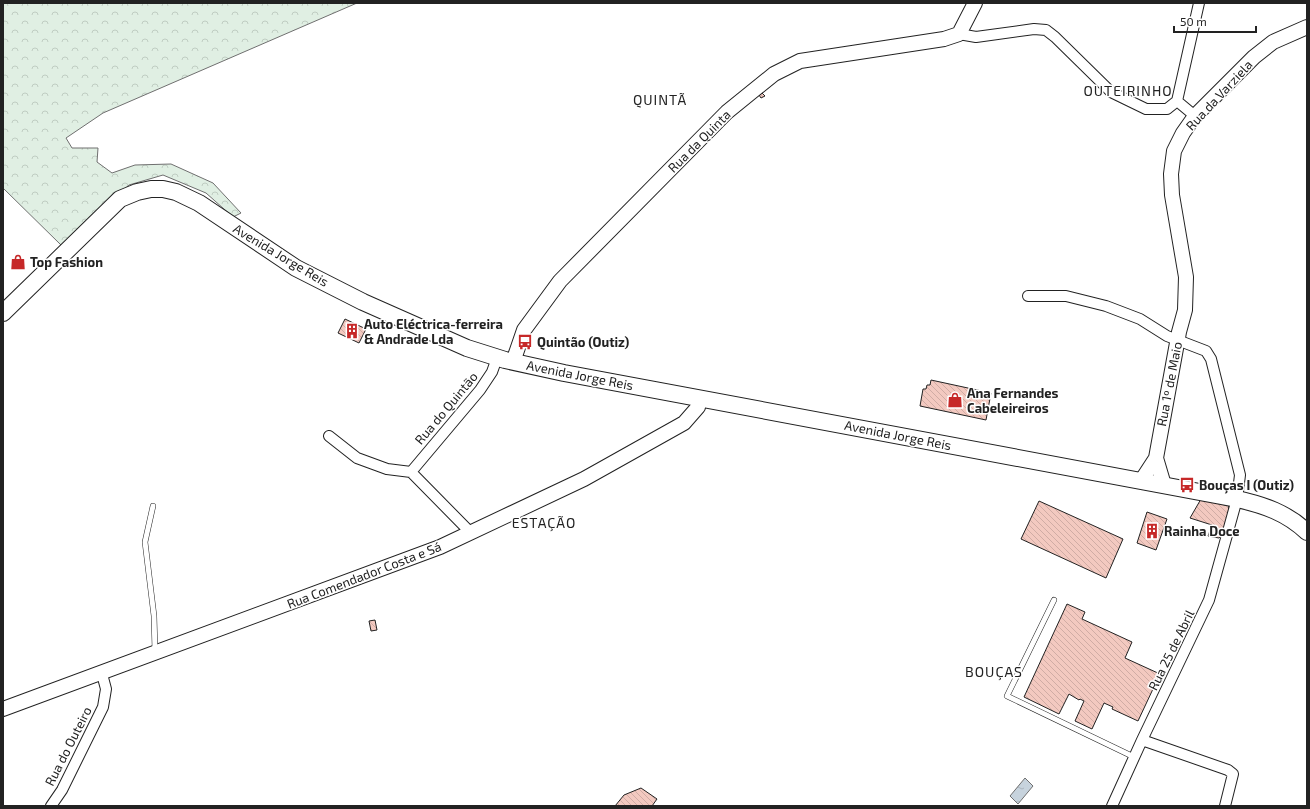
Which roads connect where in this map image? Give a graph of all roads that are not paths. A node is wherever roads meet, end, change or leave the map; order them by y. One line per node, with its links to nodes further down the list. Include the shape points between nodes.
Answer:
1 (975, 3): 4 (main road)
2 (1199, 3): 5 (street)
3 (1307, 27): 6 (main road, Rua da Varziela, via 1273,42 1254,56)
4 (960, 34): 5 (street, via 976,37 1034,29 1046,30 1110,92 1146,109 1167,109); 12 (main road, Rua da Quinta, via 944,39 800,61 774,74 727,112 560,281 524,330)
5 (1176, 101): 6 (street)
6 (1196, 116): 8 (main road, Rua da Varziela, via 1174,151 1171,174 1172,195 1186,277)
7 (1028, 296): 10 (street, Rua 25 de Abril, via 1066,296 1106,306)
8 (1185, 310): 10 (main road, Rua 1º de Maio)
9 (3, 313): 11 (main road, Avenida Jorge Reis, via 120,199 137,192 163,189 200,203 275,255 326,284 438,336)
10 (1179, 336): 15 (main road, Rua 1º de Maio); 19 (street, Rua 25 de Abril, via 1206,351 1211,359 1240,476)
11 (497, 358): 12 (main road, Avenida Jorge Reis); 16 (street, Rua do Quintão, via 492,372 480,390)
12 (513, 362): 13 (main road, Avenida Jorge Reis)
13 (699, 398): 17 (main road, Avenida Jorge Reis); 22 (main road, Rua Comendador Costa e Sá, via 698,407 684,423 584,478)
14 (328, 436): 16 (street, via 357,458 387,469)
15 (1156, 458): 17 (main road, Rua 1º de Maio); 18 (main road, Rua 1º de Maio)
16 (411, 472): 22 (street)
17 (1141, 481): 18 (main road, Avenida Jorge Reis)
18 (1164, 485): 19 (main road, Avenida Jorge Reis)
19 (1237, 499): 21 (main road, Avenida Jorge Reis, via 1280,512); 27 (street, Rua 25 de Abril, via 1209,600)
20 (153, 506): 24 (lane, via 145,542 154,616)
21 (1307, 532)
22 (471, 533): 24 (main road, Rua Comendador Costa e Sá)
23 (1054, 600): 28 (lane, via 1007,696)
24 (155, 654): 25 (main road, Rua Comendador Costa e Sá)
25 (102, 674): 26 (main road, Rua Comendador Costa e Sá); 29 (street, Rua do Outeiro, via 106,689 102,707)
26 (3, 709)
27 (1142, 740): 28 (street, Rua 25 de Abril); 31 (street, via 1228,770 1233,774)
28 (1134, 757): 30 (street, Rua 25 de Abril)
29 (51, 806)
30 (1112, 806)
31 (1225, 806)

